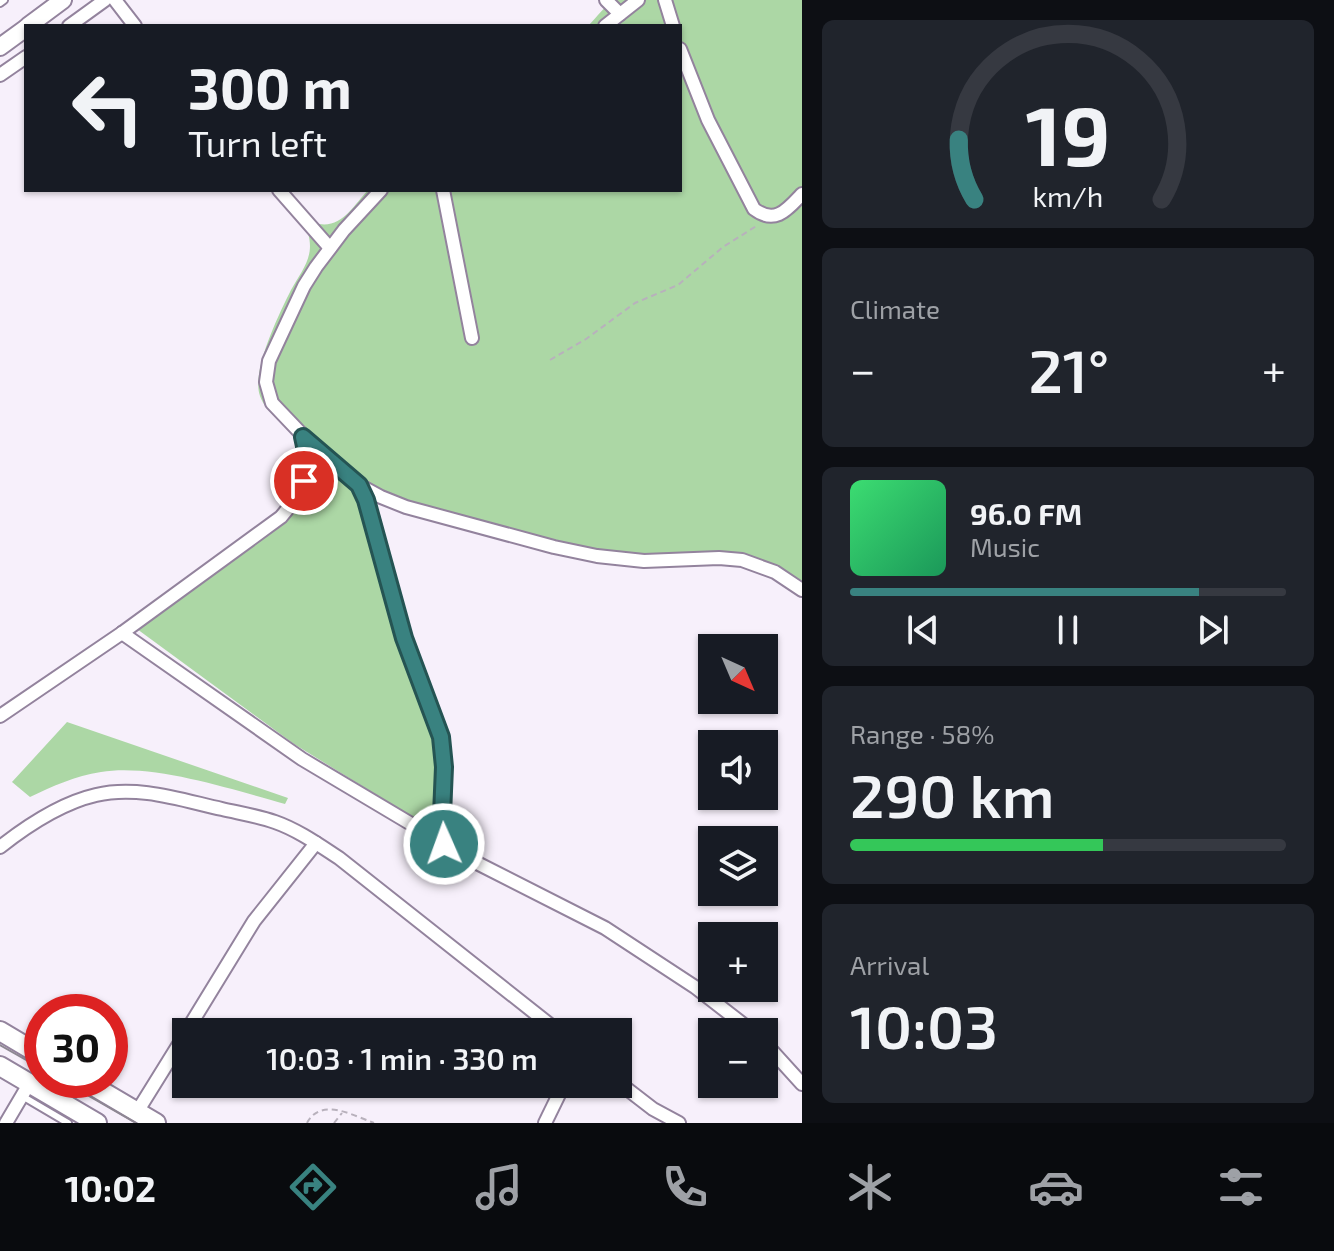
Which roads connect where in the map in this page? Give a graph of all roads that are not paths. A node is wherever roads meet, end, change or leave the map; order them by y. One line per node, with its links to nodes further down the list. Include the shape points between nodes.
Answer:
1 (63, 0): 8 (street)
2 (105, 0): 9 (street)
3 (115, 0): 10 (street)
4 (606, 0): 7 (street)
5 (638, 0): 7 (street)
6 (665, 0): 12 (street)
7 (620, 14): 11 (street)
8 (31, 24)
9 (72, 24)
10 (133, 24)
11 (608, 24)
12 (672, 24)
13 (24, 29): 14 (street)
14 (0, 47)
15 (682, 54): 21 (street, via 750,205 773,217)
16 (24, 58): 17 (street)
17 (0, 75)
18 (281, 192): 22 (street)
19 (379, 192): 22 (street)
20 (443, 192): 23 (street)
21 (802, 194)
22 (330, 248): 24 (street, via 304,286 266,375 272,403)
23 (472, 338)
24 (303, 437): 25 (street); 27 (street, via 306,474 281,517)
25 (359, 485): 26 (street, via 406,507 554,547 620,559 742,560 765,567); 30 (street, via 404,638 441,737)
26 (802, 590)
27 (122, 633): 28 (street); 30 (street, via 302,759)
28 (0, 716)
29 (316, 843): 31 (street, via 275,822 131,791 73,802); 32 (street, via 254,921); 33 (street)
30 (444, 844): 34 (street, via 605,928)
31 (0, 847)
32 (195, 1018)
33 (541, 1018)
34 (735, 1018)
35 (0, 1031): 36 (main road)
36 (24, 1045)
37 (172, 1055): 48 (street)
38 (778, 1057): 40 (street)
39 (0, 1066): 41 (main road)
40 (802, 1084)
41 (24, 1089)
42 (24, 1092): 49 (street)
43 (632, 1093): 54 (street)
44 (35, 1098): 50 (lane)
45 (42, 1098): 51 (main road)
46 (113, 1098): 48 (main road)
47 (557, 1098): 53 (street)
48 (137, 1112): 52 (main road)
49 (6, 1123)
50 (68, 1123)
51 (97, 1123)
52 (156, 1123)
53 (545, 1123)
54 (679, 1123)

